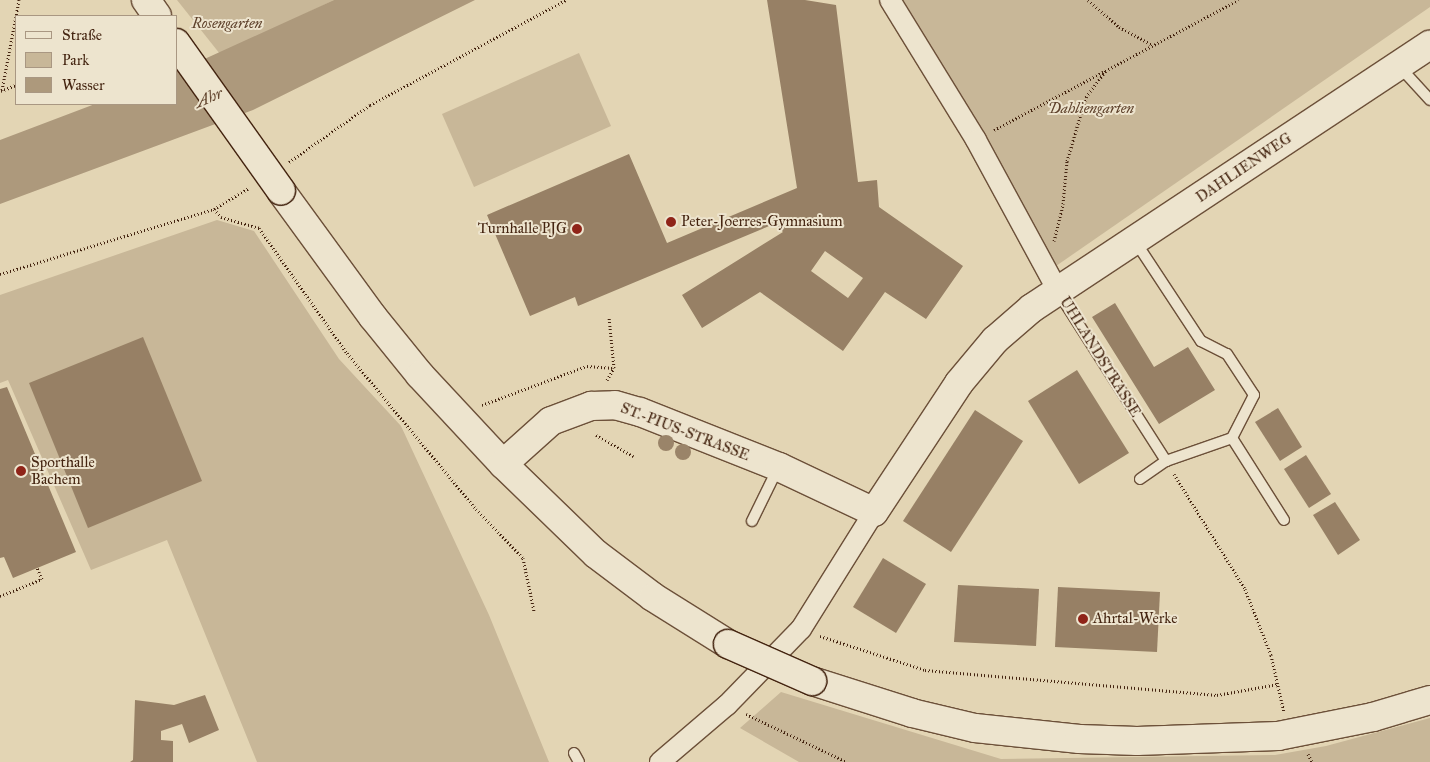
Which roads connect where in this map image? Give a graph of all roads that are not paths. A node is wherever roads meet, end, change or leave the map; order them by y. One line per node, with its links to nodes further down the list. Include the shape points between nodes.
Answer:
1 (146, 0): 3 (main road)
2 (890, 0): 9 (street, UHLANDSTRASSE, via 976,140)
3 (156, 15)
4 (1430, 45): 6 (main road, DAHLIENWEG)
5 (178, 46): 12 (main road, bridge, via 281,179 373,317 420,375)
6 (1398, 66): 7 (lane); 8 (main road, DAHLIENWEG)
7 (1430, 100)
8 (1134, 240): 9 (main road, DAHLIENWEG); 10 (lane, via 1201,341 1227,354 1254,395)
9 (1058, 291): 11 (lane, UHLANDSTRASSE); 15 (main road, via 995,340 959,383)
10 (1232, 438): 11 (lane); 16 (lane)
11 (1166, 461): 14 (lane)
12 (503, 464): 13 (main road, ST.-PIUS-STRASSE, via 551,421 591,406 615,405); 18 (main road, bridge, via 596,554 653,597 728,644 812,681 912,713 975,728 1137,742 1278,736 1373,717)
13 (779, 467): 15 (main road, ST.-PIUS-STRASSE); 17 (lane)
14 (1140, 479)
15 (874, 512): 19 (street, via 801,629 727,705)
16 (1284, 520)
17 (752, 521)
18 (1430, 700)
19 (660, 762)

